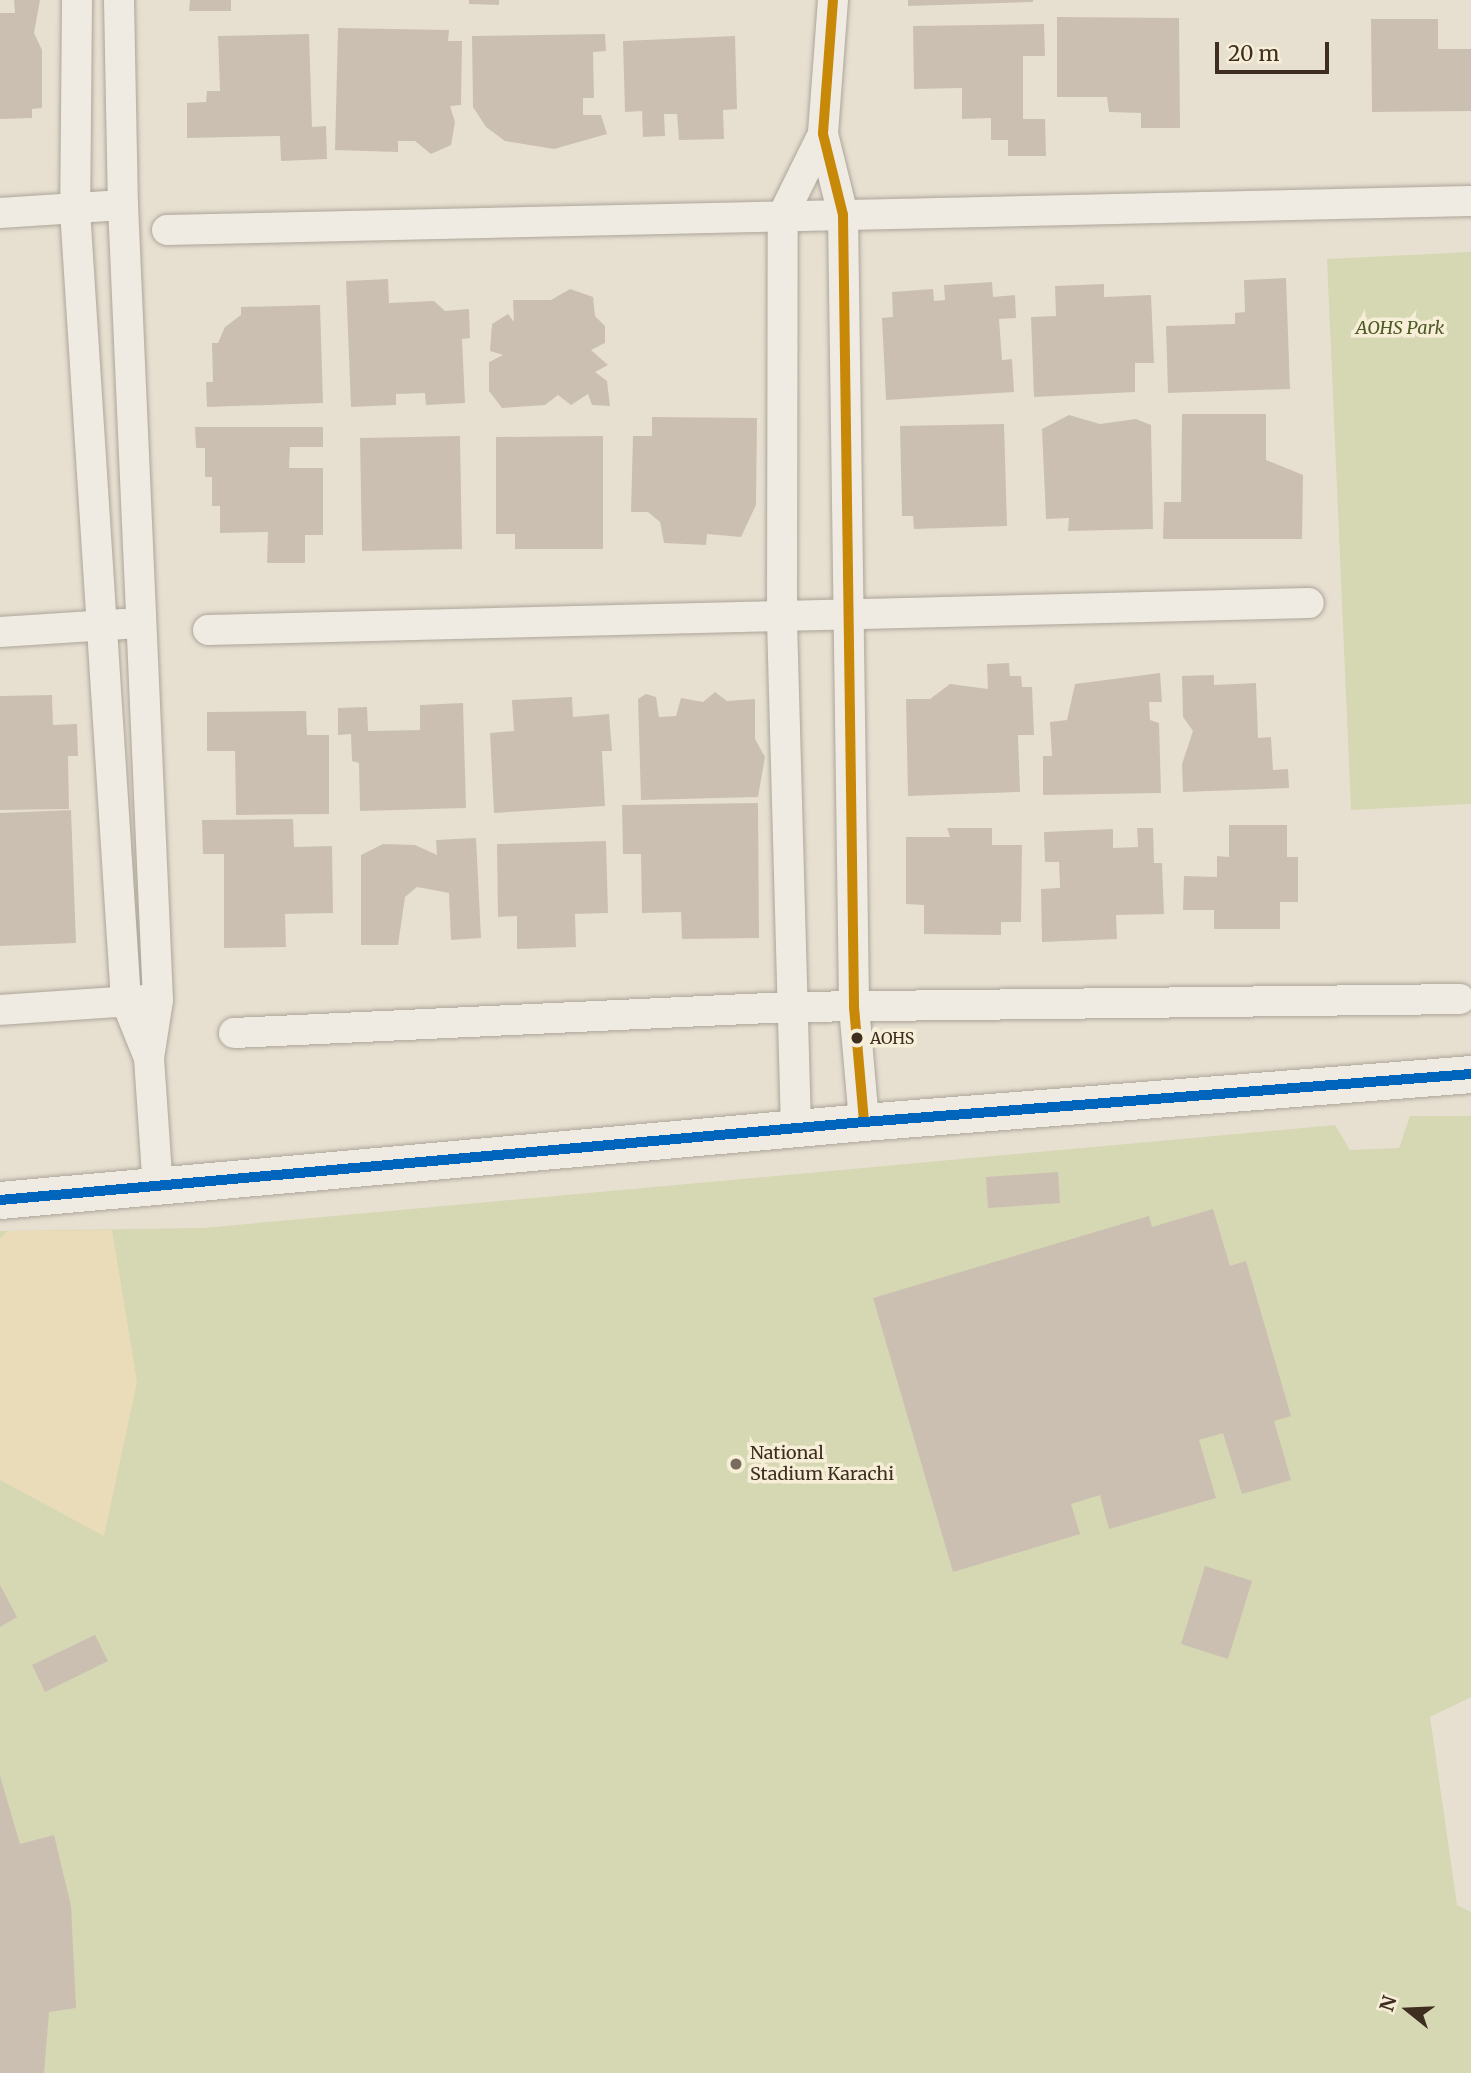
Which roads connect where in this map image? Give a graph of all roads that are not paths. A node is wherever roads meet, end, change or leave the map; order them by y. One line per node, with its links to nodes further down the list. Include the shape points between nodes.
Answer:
1 (77, 0): 7 (street)
2 (119, 0): 6 (street)
3 (833, 0): 4 (street)
4 (823, 134): 9 (street); 10 (street)
5 (1471, 201): 10 (street)
6 (123, 205): 7 (street); 16 (street)
7 (75, 209): 8 (street); 15 (street)
8 (0, 213)
9 (783, 215): 10 (street); 11 (street); 14 (street)
10 (843, 215): 13 (street)
11 (167, 230)
12 (1309, 603): 13 (street)
13 (848, 618): 14 (street); 23 (street)
14 (782, 620): 17 (street); 22 (street)
15 (105, 624): 16 (street); 18 (street); 21 (street)
16 (142, 625): 20 (street)
17 (208, 630)
18 (0, 632)
19 (1460, 999): 23 (street)
20 (158, 1000): 21 (street); 26 (street)
21 (126, 1001): 24 (street); 26 (street)
22 (790, 1007): 23 (street); 25 (street); 29 (street)
23 (854, 1007): 28 (street)
24 (0, 1010)
25 (234, 1033)
26 (149, 1058): 30 (street)
27 (1471, 1074): 28 (street)
28 (864, 1122): 29 (street)
29 (796, 1128): 30 (street)
30 (158, 1189): 31 (street)
31 (0, 1200)

